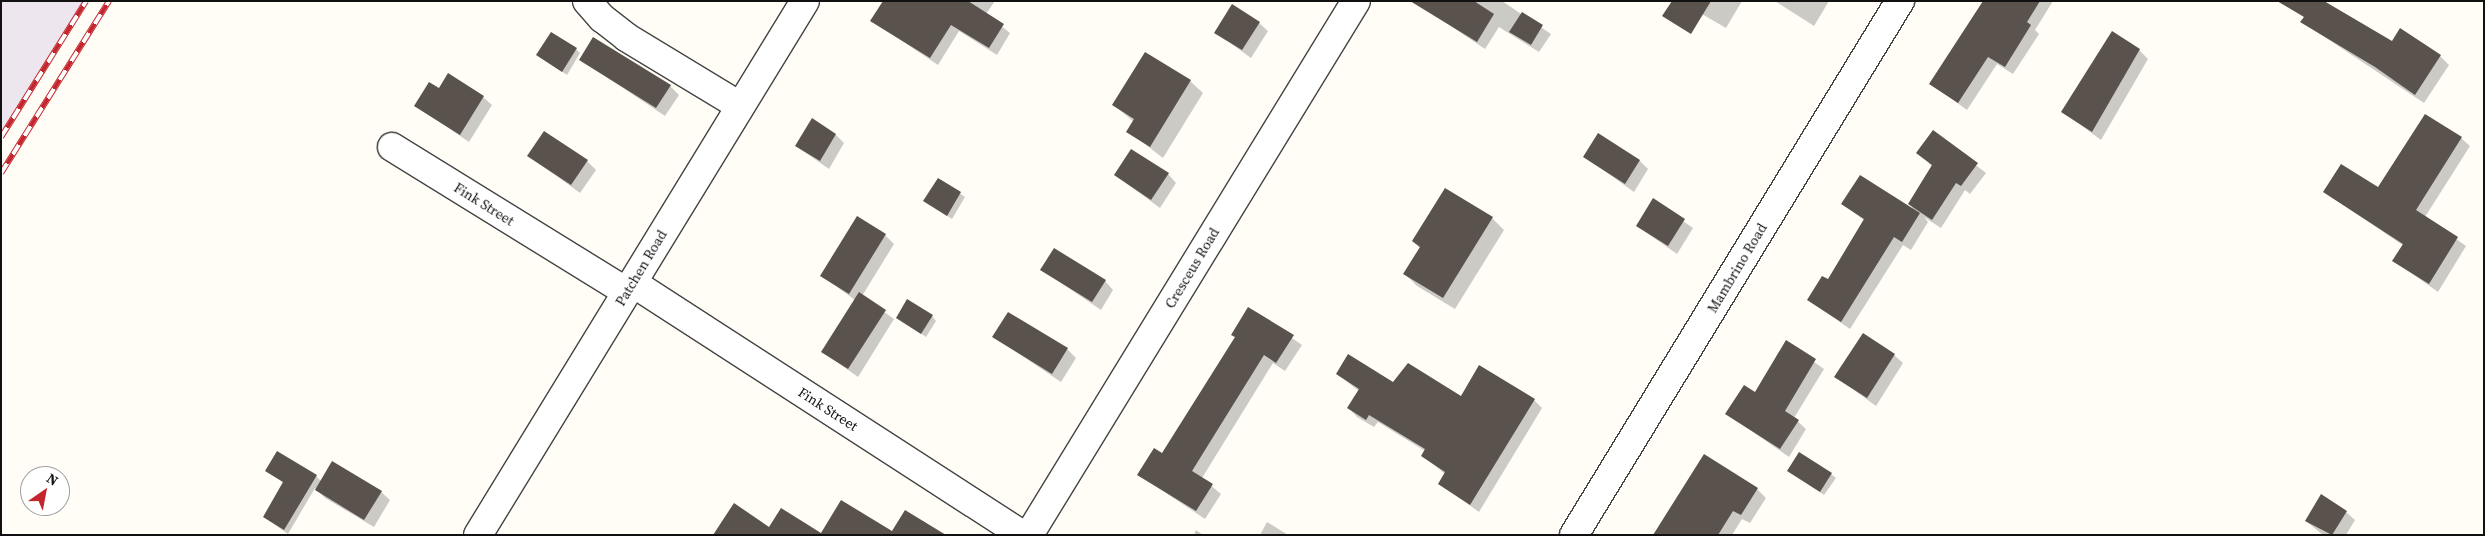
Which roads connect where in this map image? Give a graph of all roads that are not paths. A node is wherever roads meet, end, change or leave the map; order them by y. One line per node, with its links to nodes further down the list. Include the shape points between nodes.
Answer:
1 (587, 1): 5 (street, via 602,18 626,36)
2 (805, 1): 5 (street, Patchen Road)
3 (1356, 1): 10 (street, Cresceus Road)
4 (1900, 1): 11 (street, Mambrino Road)
5 (740, 106): 7 (street, Patchen Road)
6 (392, 147): 7 (street, Fink Street)
7 (630, 287): 8 (street, Patchen Road); 9 (street, Fink Street)
8 (478, 535)
9 (1023, 535)
10 (1029, 535)
11 (1574, 535)

